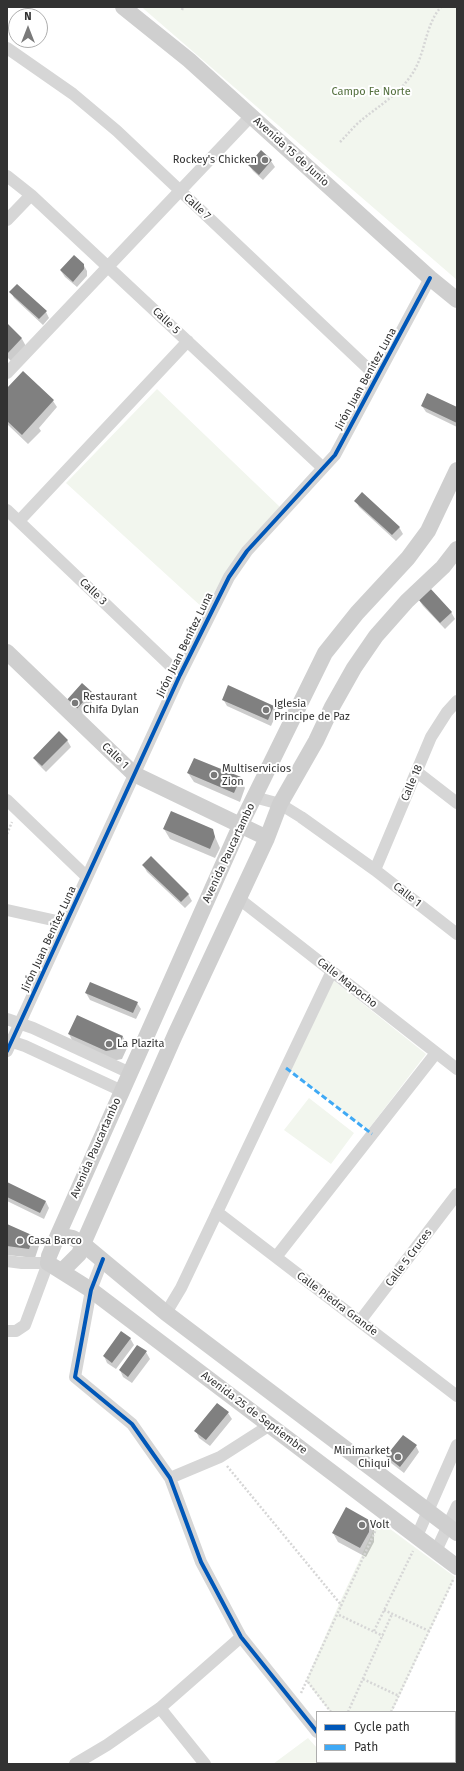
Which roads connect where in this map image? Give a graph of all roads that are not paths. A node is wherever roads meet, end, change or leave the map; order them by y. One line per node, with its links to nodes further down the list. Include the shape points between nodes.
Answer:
1 (123, 7): 3 (main road, Avenida 15 de Junio, via 189,60)
2 (7, 48): 5 (street, Calle 7, via 78,99 117,131)
3 (251, 116): 5 (street); 9 (main road, Avenida 15 de Junio)
4 (7, 176): 6 (street, Calle 5)
5 (180, 191): 8 (street); 13 (street, Calle 7)
6 (31, 195): 7 (street); 8 (street, Calle 5)
7 (7, 220)
8 (108, 267): 11 (street, Calle 5); 12 (street)
9 (430, 278): 10 (main road, Avenida 15 de Junio); 13 (street, Jirón Juan Benítez Luna)
10 (457, 300)
11 (188, 341): 14 (street, Calle 5); 17 (street)
12 (7, 373)
13 (377, 377): 14 (street, Jirón Juan Benítez Luna, via 335,455)
14 (323, 468): 20 (street, Jirón Juan Benítez Luna, via 237,564 208,615)
15 (457, 470): 24 (main road, Avenida Paucartambo, via 428,531 325,653)
16 (7, 510): 17 (street, Calle 3)
17 (18, 521): 20 (street, Calle 3)
18 (457, 549): 27 (main road, via 443,567 407,601 376,636 354,668)
19 (7, 652): 23 (main road, Calle 1)
20 (180, 675): 23 (street, Jirón Juan Benítez Luna)
21 (457, 701): 22 (street, Calle 18, via 446,712 431,737)
22 (416, 772): 26 (street); 30 (street, Calle 18)
23 (134, 774): 28 (main road, Calle 1); 31 (street, Jirón Juan Benítez Luna)
24 (254, 797): 27 (street, Calle 1); 28 (main road, Avenida Paucartambo)
25 (7, 800): 31 (street)
26 (457, 803)
27 (280, 804): 29 (main road); 30 (street, Calle 1, via 301,816)
28 (240, 826): 29 (main road, Calle 1); 42 (main road, Avenida Paucartambo)
29 (267, 838): 32 (main road)
30 (375, 870): 35 (street, Calle 1)
31 (87, 878): 34 (street, Jirón Juan Benítez Luna)
32 (238, 898): 36 (street, Calle Mapocho); 47 (main road)
33 (7, 910): 34 (street)
34 (66, 923): 38 (street, Jirón Juan Benítez Luna)
35 (457, 934)
36 (332, 971): 40 (street, Calle Mapocho); 45 (street)
37 (7, 1019): 38 (street)
38 (20, 1023): 39 (street, Jirón Juan Benítez Luna); 42 (street)
39 (9, 1044): 43 (street)
40 (436, 1053): 41 (street, Calle Mapocho); 48 (street)
41 (457, 1069)
42 (130, 1073): 43 (main road, Avenida Paucartambo)
43 (122, 1092): 46 (main road, Avenida Paucartambo)
44 (457, 1194): 54 (street, Calle 5 Cruces)
45 (217, 1212): 48 (street, Calle Piedra Grande); 53 (street)
46 (58, 1235): 47 (main road, via 73,1238); 51 (main road, Avenida Paucartambo, via 49,1256)
47 (83, 1244): 49 (main road); 51 (main road, via 78,1254)
48 (276, 1256): 54 (street, Calle Piedra Grande)
49 (103, 1259): 52 (street); 53 (main road)
50 (7, 1261): 51 (street)
51 (55, 1267): 52 (main road, Avenida 25 de Septiembre); 55 (street, via 25,1325 16,1331)
52 (91, 1290): 57 (main road, Avenida 25 de Septiembre); 59 (street, via 75,1377 132,1424)
53 (166, 1314): 61 (main road)
54 (360, 1321): 56 (street, Calle Piedra Grande)
55 (7, 1331)
56 (457, 1396)
57 (270, 1425): 59 (street, via 220,1457); 63 (main road, Avenida 25 de Septiembre, via 380,1509)
58 (457, 1445): 61 (street)
59 (170, 1478): 66 (street, via 200,1562)
60 (457, 1506): 62 (street)
61 (428, 1511): 62 (main road); 63 (street)
62 (452, 1530): 64 (street)
63 (415, 1542): 64 (main road, Avenida 25 de Septiembre)
64 (436, 1552): 65 (main road, Avenida 25 de Septiembre)
65 (457, 1567)
66 (241, 1637): 67 (street); 68 (street)
67 (160, 1708): 69 (street); 70 (street)
68 (316, 1731)
69 (75, 1764)
70 (204, 1764)

